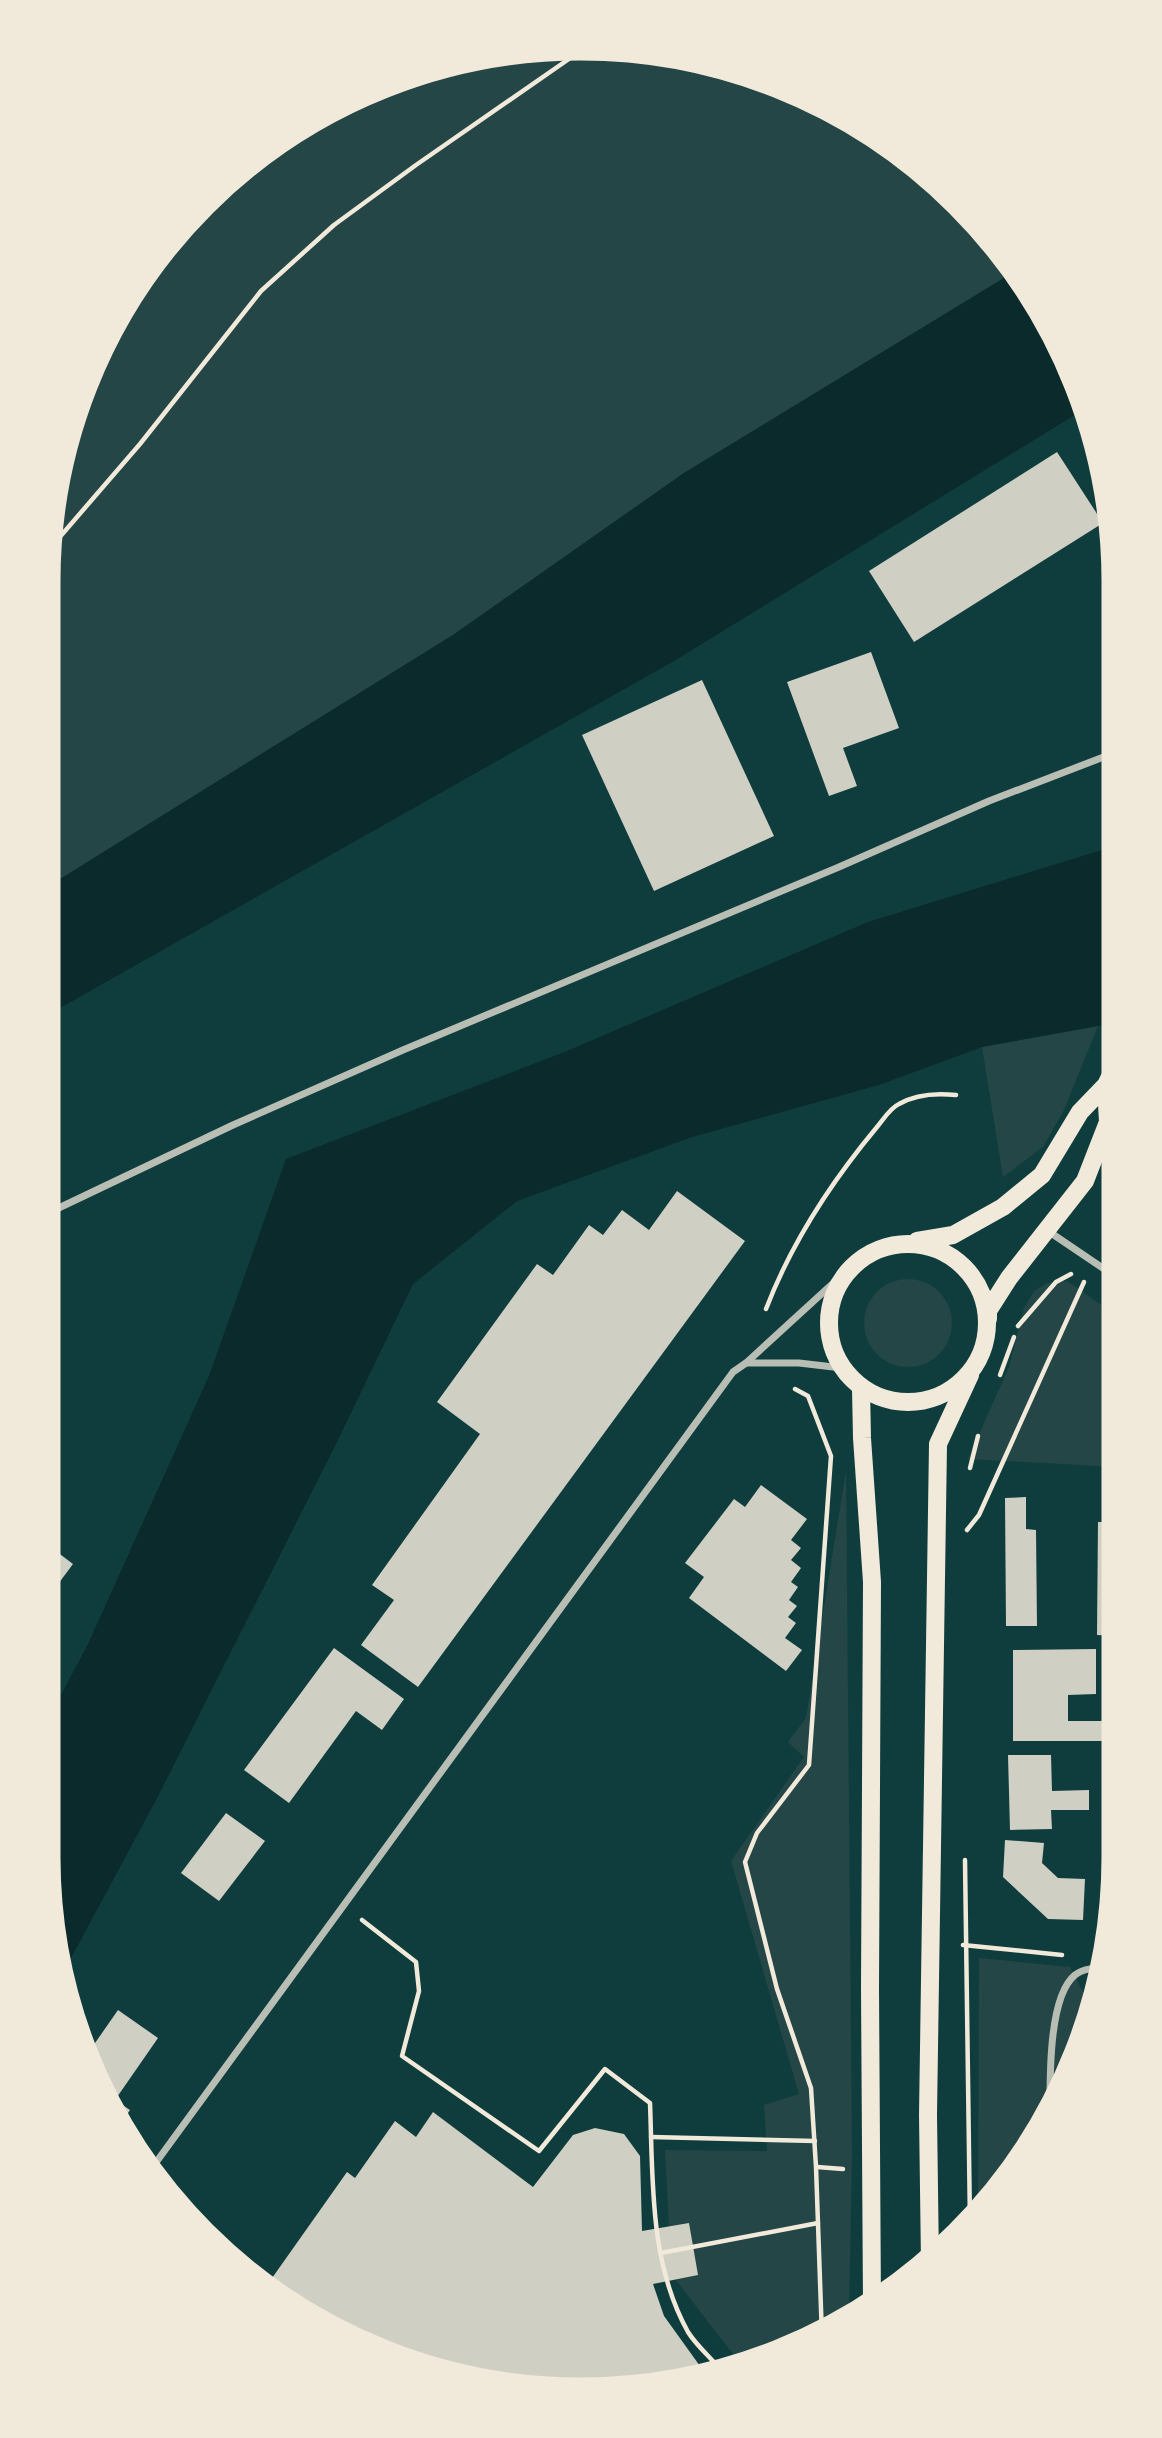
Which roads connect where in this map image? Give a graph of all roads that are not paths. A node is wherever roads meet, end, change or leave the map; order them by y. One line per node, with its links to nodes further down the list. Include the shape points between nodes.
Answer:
1 (1106, 755): 4 (street, via 403,1050)
2 (1106, 1085): 6 (main road, via 1080,1112 1042,1175 1003,1207 953,1235)
3 (1106, 1127): 5 (main road, via 1084,1181)
4 (56, 1209)
5 (1048, 1231): 8 (street); 9 (main road, via 1009,1278)
6 (882, 1247): 7 (main road); 9 (main road, via 920,1243 946,1252 966,1268 985,1299)
7 (852, 1266): 10 (street); 11 (main road, via 834,1292 828,1326)
8 (1106, 1270)
9 (988, 1320): 12 (main road, via 986,1343)
10 (746, 1363): 11 (street); 16 (street, via 733,1372)
11 (842, 1368): 13 (main road)
12 (970, 1375): 13 (main road, via 943,1396 916,1404 898,1403); 17 (main road, via 938,1444)
13 (861, 1389): 18 (main road, via 872,1582)
14 (1094, 1968): 15 (street, via 1075,1975 1064,1989 1051,2045)
15 (1050, 2092)
16 (155, 2164)
17 (930, 2249)
18 (872, 2295)

